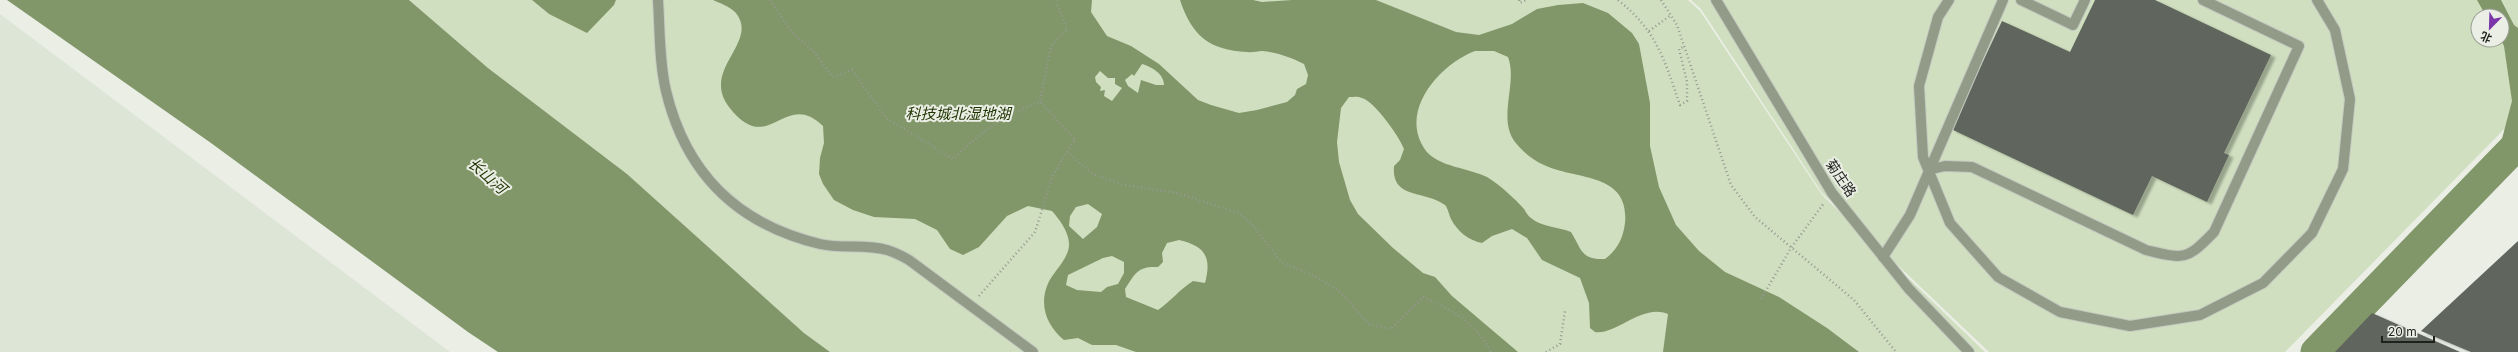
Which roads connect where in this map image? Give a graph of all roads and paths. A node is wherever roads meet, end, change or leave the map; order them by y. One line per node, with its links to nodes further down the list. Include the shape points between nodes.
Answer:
1 (658, 0): 25 (street, via 666,91 690,156 706,179 728,200 757,220 790,235 821,244 886,250 909,260)
2 (770, 0): 18 (path, via 791,31 814,52 833,77 852,70 886,118 953,158 980,132 1022,108)
3 (1056, 0): 18 (path, via 1067,30 1051,46)
4 (1519, 0): 5 (path, via 1520,3)
5 (1526, 0)
6 (1618, 0): 16 (path, via 1638,16)
7 (1661, 0): 15 (path)
8 (1716, 0): 21 (street, 菊庄路)
9 (1949, 0): 20 (street, via 1938,17 1918,86 1922,157)
10 (2003, 0): 20 (street)
11 (2021, 0): 12 (street, via 2074,25)
12 (2085, 0)
13 (2203, 0): 20 (street, via 2299,46 2214,232 2196,250 2177,258 2146,250 1972,167 1945,166)
14 (2317, 0): 20 (street, via 2335,30 2350,99 2343,169 2312,233 2263,283 2200,315 2130,326 2060,312 1998,277 1950,223)
15 (1671, 15): 16 (path); 17 (path, via 1678,24)
16 (1649, 31): 17 (path, via 1665,59 1680,105 1687,101 1687,82 1679,49)
17 (1685, 46): 22 (path, via 1731,185 1755,217)
18 (1040, 102): 19 (path, via 1075,139)
19 (1067, 152): 25 (path, via 1053,175 1035,232); 28 (path, via 1093,174 1124,185 1177,193 1239,213 1251,223 1281,262 1317,277 1339,291 1369,324 1391,329 1423,297 1451,309 1474,326)
20 (1928, 170): 23 (street, via 1910,215)
21 (1832, 193): 22 (path); 23 (street, 菊庄路)
22 (1791, 248): 24 (path); 30 (path, via 1854,300)
23 (1883, 257): 31 (street, 菊庄路, via 1909,289)
24 (1761, 299)
25 (973, 305): 27 (street)
26 (1566, 311): 29 (path, via 1560,344)
27 (1033, 352)
28 (1491, 352)
29 (1546, 352)
30 (1896, 352)
31 (1969, 352)

